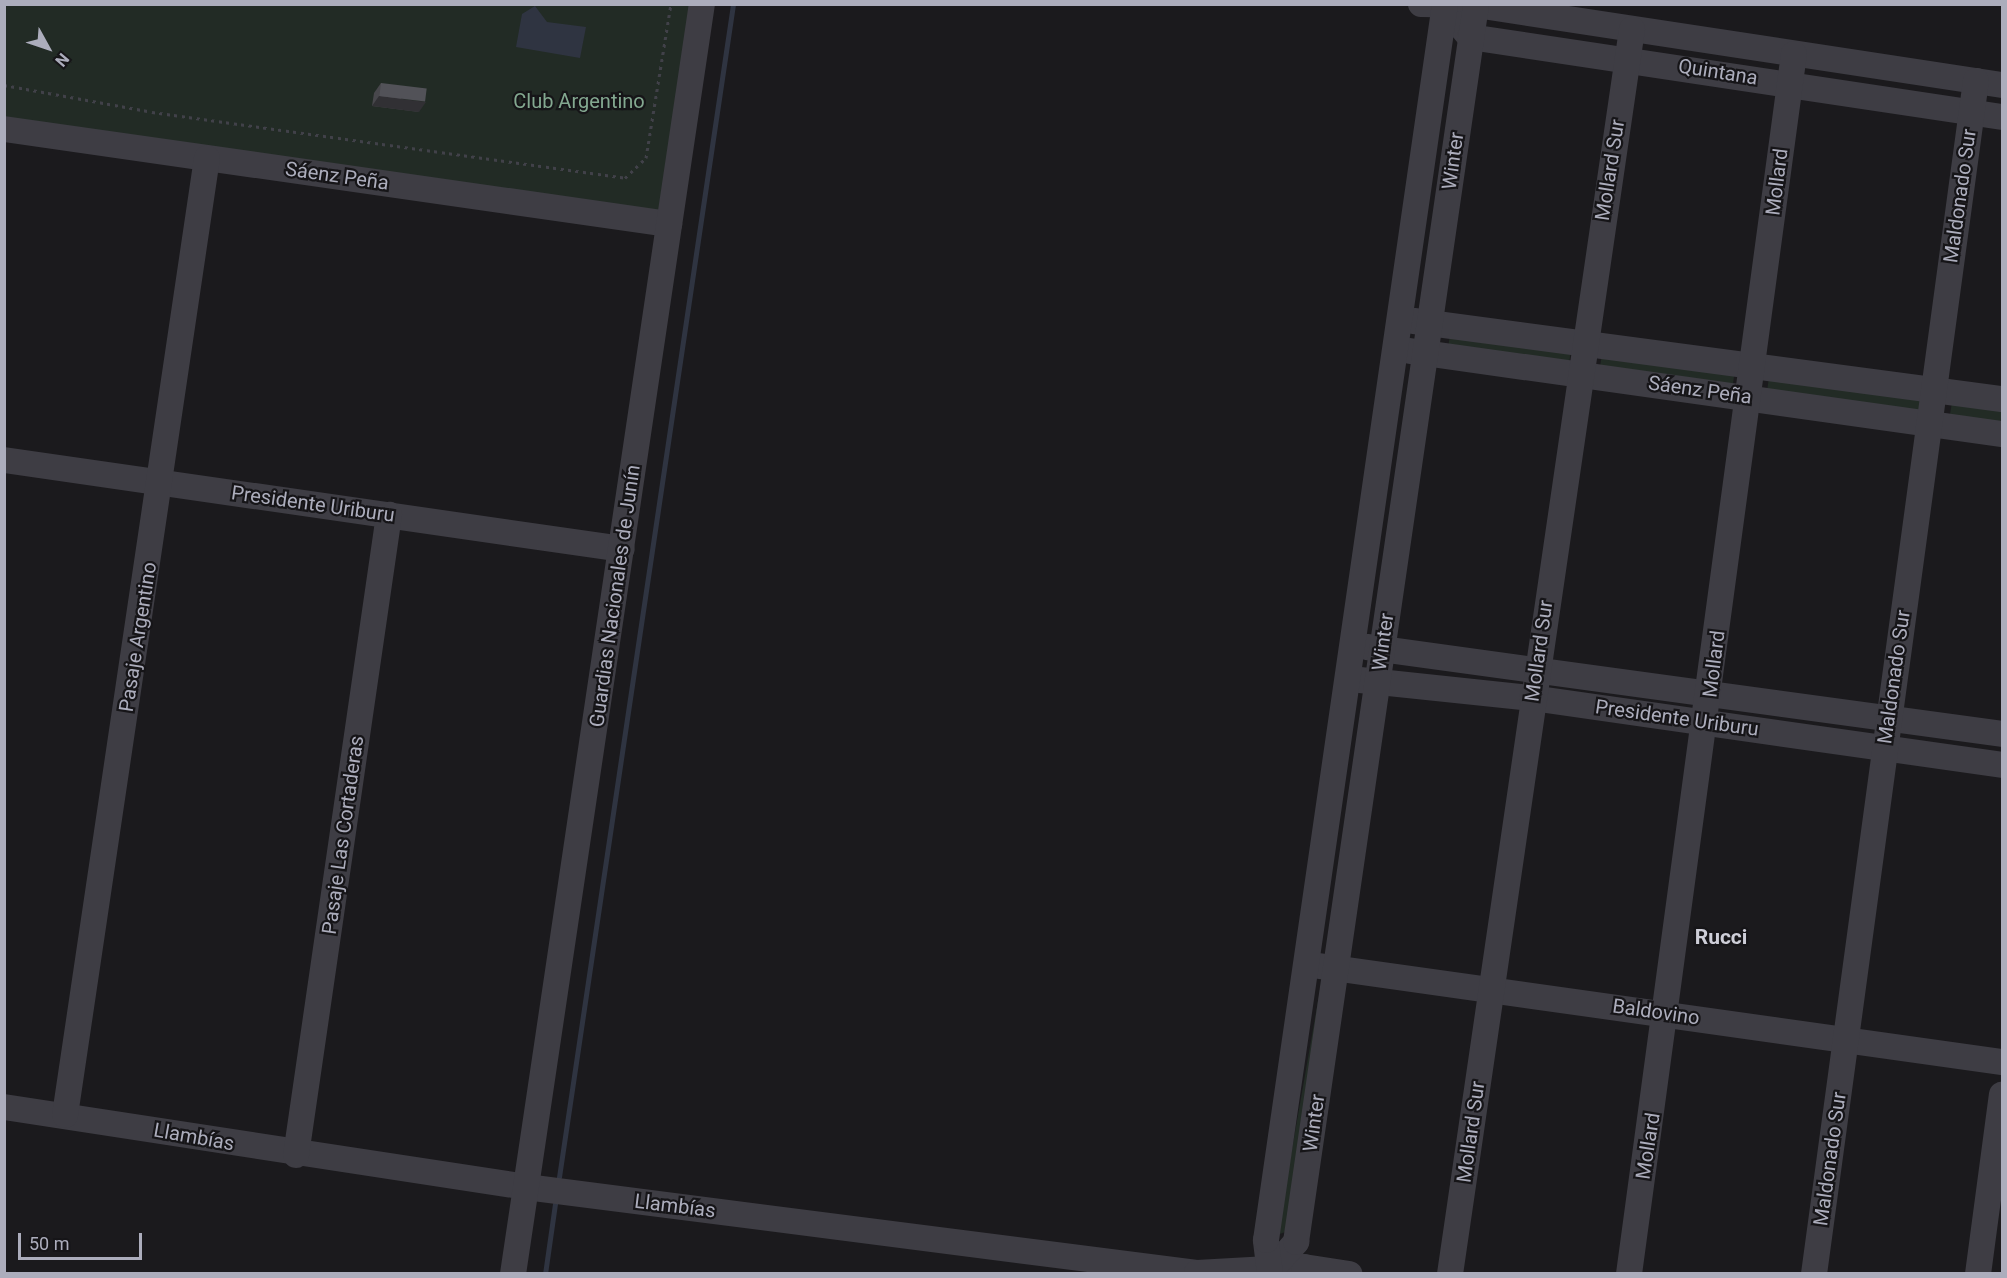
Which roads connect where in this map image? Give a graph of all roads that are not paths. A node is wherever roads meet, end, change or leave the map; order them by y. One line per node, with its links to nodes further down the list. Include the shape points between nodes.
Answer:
1 (702, 4): 15 (street, Guardias Nacionales de Junín)
2 (1476, 5): 3 (street, Quintana); 4 (street, Quintana); 5 (street, Winter)
3 (1437, 6): 5 (street); 16 (street, Winter)
4 (1632, 29): 6 (street, Quintana); 7 (street, Mollard Sur)
5 (1470, 37): 7 (street, Quintana); 17 (street, Winter)
6 (1794, 54): 8 (street, Quintana); 9 (street, Mollard)
7 (1627, 58): 9 (street, Quintana); 18 (street, Mollard Sur)
8 (1976, 81): 10 (street, Quintana); 11 (street, Maldonado Sur)
9 (1790, 84): 11 (street, Quintana); 21 (street, Mollard)
10 (2002, 85)
11 (1971, 112): 12 (street, Quintana); 23 (street, Maldonado Sur)
12 (2002, 117)
13 (4, 129): 14 (street, Sáenz Peña)
14 (207, 158): 15 (street, Sáenz Peña); 29 (street, Pasaje Argentino)
15 (669, 224): 31 (street, Guardias Nacionales de Junín)
16 (1403, 319): 17 (street, Sáenz Peña); 19 (street, Winter)
17 (1430, 324): 18 (street, Sáenz Peña); 20 (street, Winter)
18 (1582, 340): 21 (street, Sáenz Peña); 22 (street, Mollard Sur)
19 (1398, 349): 20 (street, Sáenz Peña); 32 (street, Winter)
20 (1426, 354): 22 (street, Sáenz Peña); 33 (street, Winter)
21 (1754, 363): 23 (street, Sáenz Peña); 24 (street, Mollard)
22 (1578, 373): 24 (street, Sáenz Peña); 34 (street, Mollard Sur)
23 (1933, 388): 25 (street, Sáenz Peña); 26 (street, Maldonado Sur)
24 (1749, 397): 26 (street, Sáenz Peña); 37 (street, Mollard)
25 (2002, 399)
26 (1928, 423): 27 (street, Sáenz Peña); 39 (street, Maldonado Sur)
27 (2002, 434)
28 (4, 460): 29 (street, Presidente Uriburu)
29 (162, 483): 30 (street, Presidente Uriburu); 52 (street, Pasaje Argentino)
30 (389, 515): 31 (street, Presidente Uriburu); 53 (street, Pasaje Las Cortaderas)
31 (622, 549): 54 (street, Guardias Nacionales de Junín)
32 (1356, 645): 33 (street, Presidente Uriburu); 35 (street, Winter)
33 (1382, 651): 34 (street, Presidente Uriburu); 36 (street, Winter)
34 (1536, 669): 37 (street, Presidente Uriburu); 38 (street, Mollard Sur)
35 (1351, 678): 36 (street, Presidente Uriburu); 44 (street, Winter)
36 (1377, 684): 38 (street, Presidente Uriburu); 45 (street, Winter)
37 (1710, 693): 39 (street, Presidente Uriburu); 40 (street, Mollard)
38 (1532, 698): 40 (street, Presidente Uriburu); 46 (street, Mollard Sur)
39 (1889, 717): 41 (street, Presidente Uriburu); 42 (street, Maldonado Sur)
40 (1706, 722): 42 (street, Presidente Uriburu); 47 (street, Mollard)
41 (2002, 734)
42 (1885, 747): 43 (street, Presidente Uriburu); 48 (street, Maldonado Sur)
43 (2002, 765)
44 (1309, 965): 45 (street, Baldovino); 55 (street, Winter, via 1266,1240)
45 (1336, 969): 46 (street, Baldovino); 55 (street, Winter, via 1296,1242)
46 (1491, 988): 47 (street, Baldovino); 58 (street, Mollard Sur)
47 (1668, 1014): 48 (street, Baldovino); 59 (street, Mollard)
48 (1846, 1039): 49 (street, Baldovino); 60 (street, Maldonado Sur)
49 (2002, 1062)
50 (2002, 1095): 61 (street)
51 (4, 1107): 52 (street, Llambías)
52 (64, 1115): 53 (street, Llambías)
53 (296, 1155): 54 (street, Llambías)
54 (526, 1187): 55 (street, Llambías, via 1197,1273); 56 (street, Guardias Nacionales de Junín)
55 (1271, 1272): 57 (street, Llambías, via 1304,1267)
56 (513, 1274)
57 (1349, 1274)
58 (1450, 1274)
59 (1629, 1274)
60 (1814, 1274)
61 (1978, 1274)

